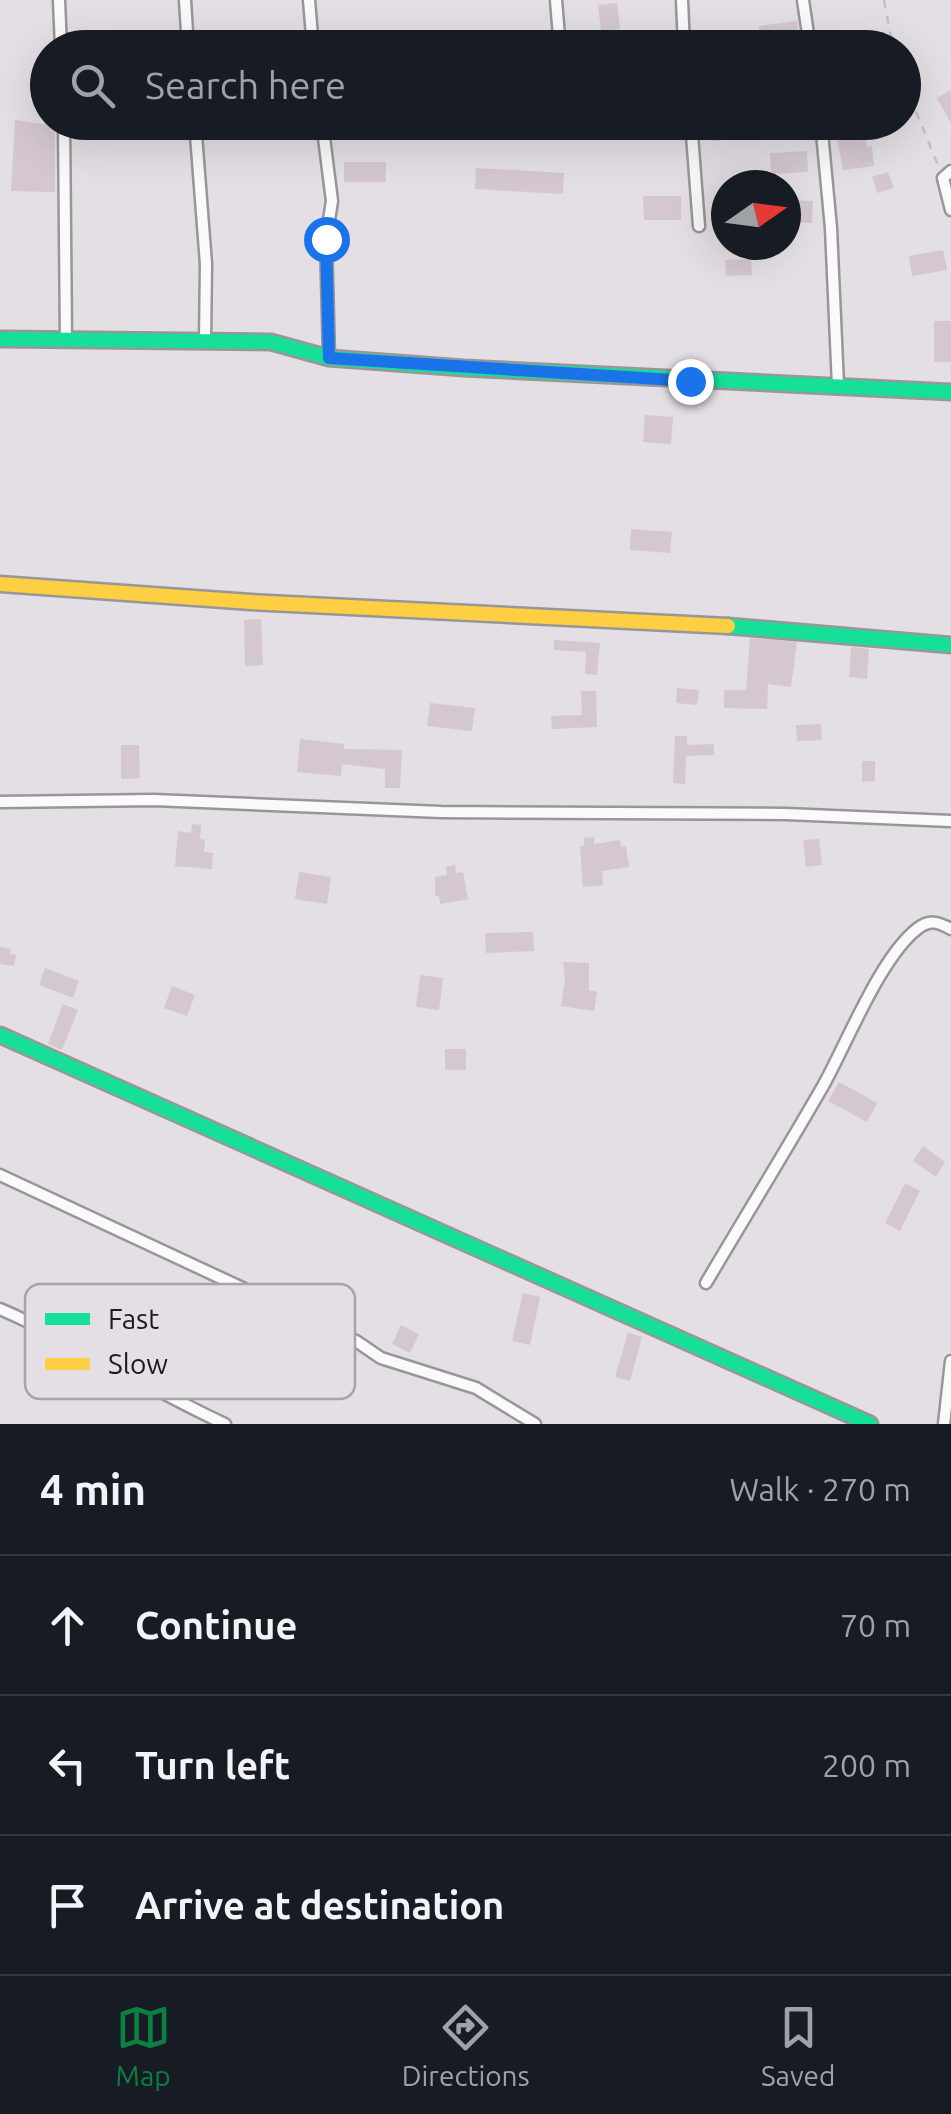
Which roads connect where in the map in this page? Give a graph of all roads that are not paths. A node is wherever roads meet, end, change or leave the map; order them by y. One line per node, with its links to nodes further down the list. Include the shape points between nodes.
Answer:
1 (59, 0): 7 (street)
2 (184, 0): 8 (street)
3 (309, 0): 9 (street)
4 (556, 0): 10 (street)
5 (682, 0): 11 (street)
6 (803, 0): 12 (street)
7 (60, 30)
8 (186, 30)
9 (312, 30)
10 (558, 30)
11 (683, 30)
12 (807, 30)
13 (64, 140): 22 (street)
14 (196, 140): 23 (street)
15 (324, 140): 24 (street, via 332,201 326,239)
16 (692, 140): 20 (street)
17 (824, 140): 25 (street)
18 (947, 175): 19 (street)
19 (951, 210)
20 (699, 226)
21 (0, 339): 22 (street)
22 (66, 340): 23 (street)
23 (205, 342): 24 (street, via 271,342)
24 (329, 358): 25 (street)
25 (838, 386): 26 (street)
26 (951, 392)
27 (0, 584): 28 (street)
28 (951, 645)
29 (0, 802): 30 (street)
30 (951, 820)
31 (951, 929): 34 (street, via 926,923 884,971)
32 (0, 1035): 43 (street)
33 (0, 1175): 35 (street)
34 (706, 1283)
35 (234, 1284)
36 (0, 1309): 37 (street)
37 (25, 1320)
38 (355, 1341): 42 (street, via 381,1358 476,1388)
39 (951, 1361): 44 (street)
40 (171, 1399): 41 (street)
41 (225, 1424)
42 (535, 1424)
43 (870, 1424)
44 (944, 1424)

